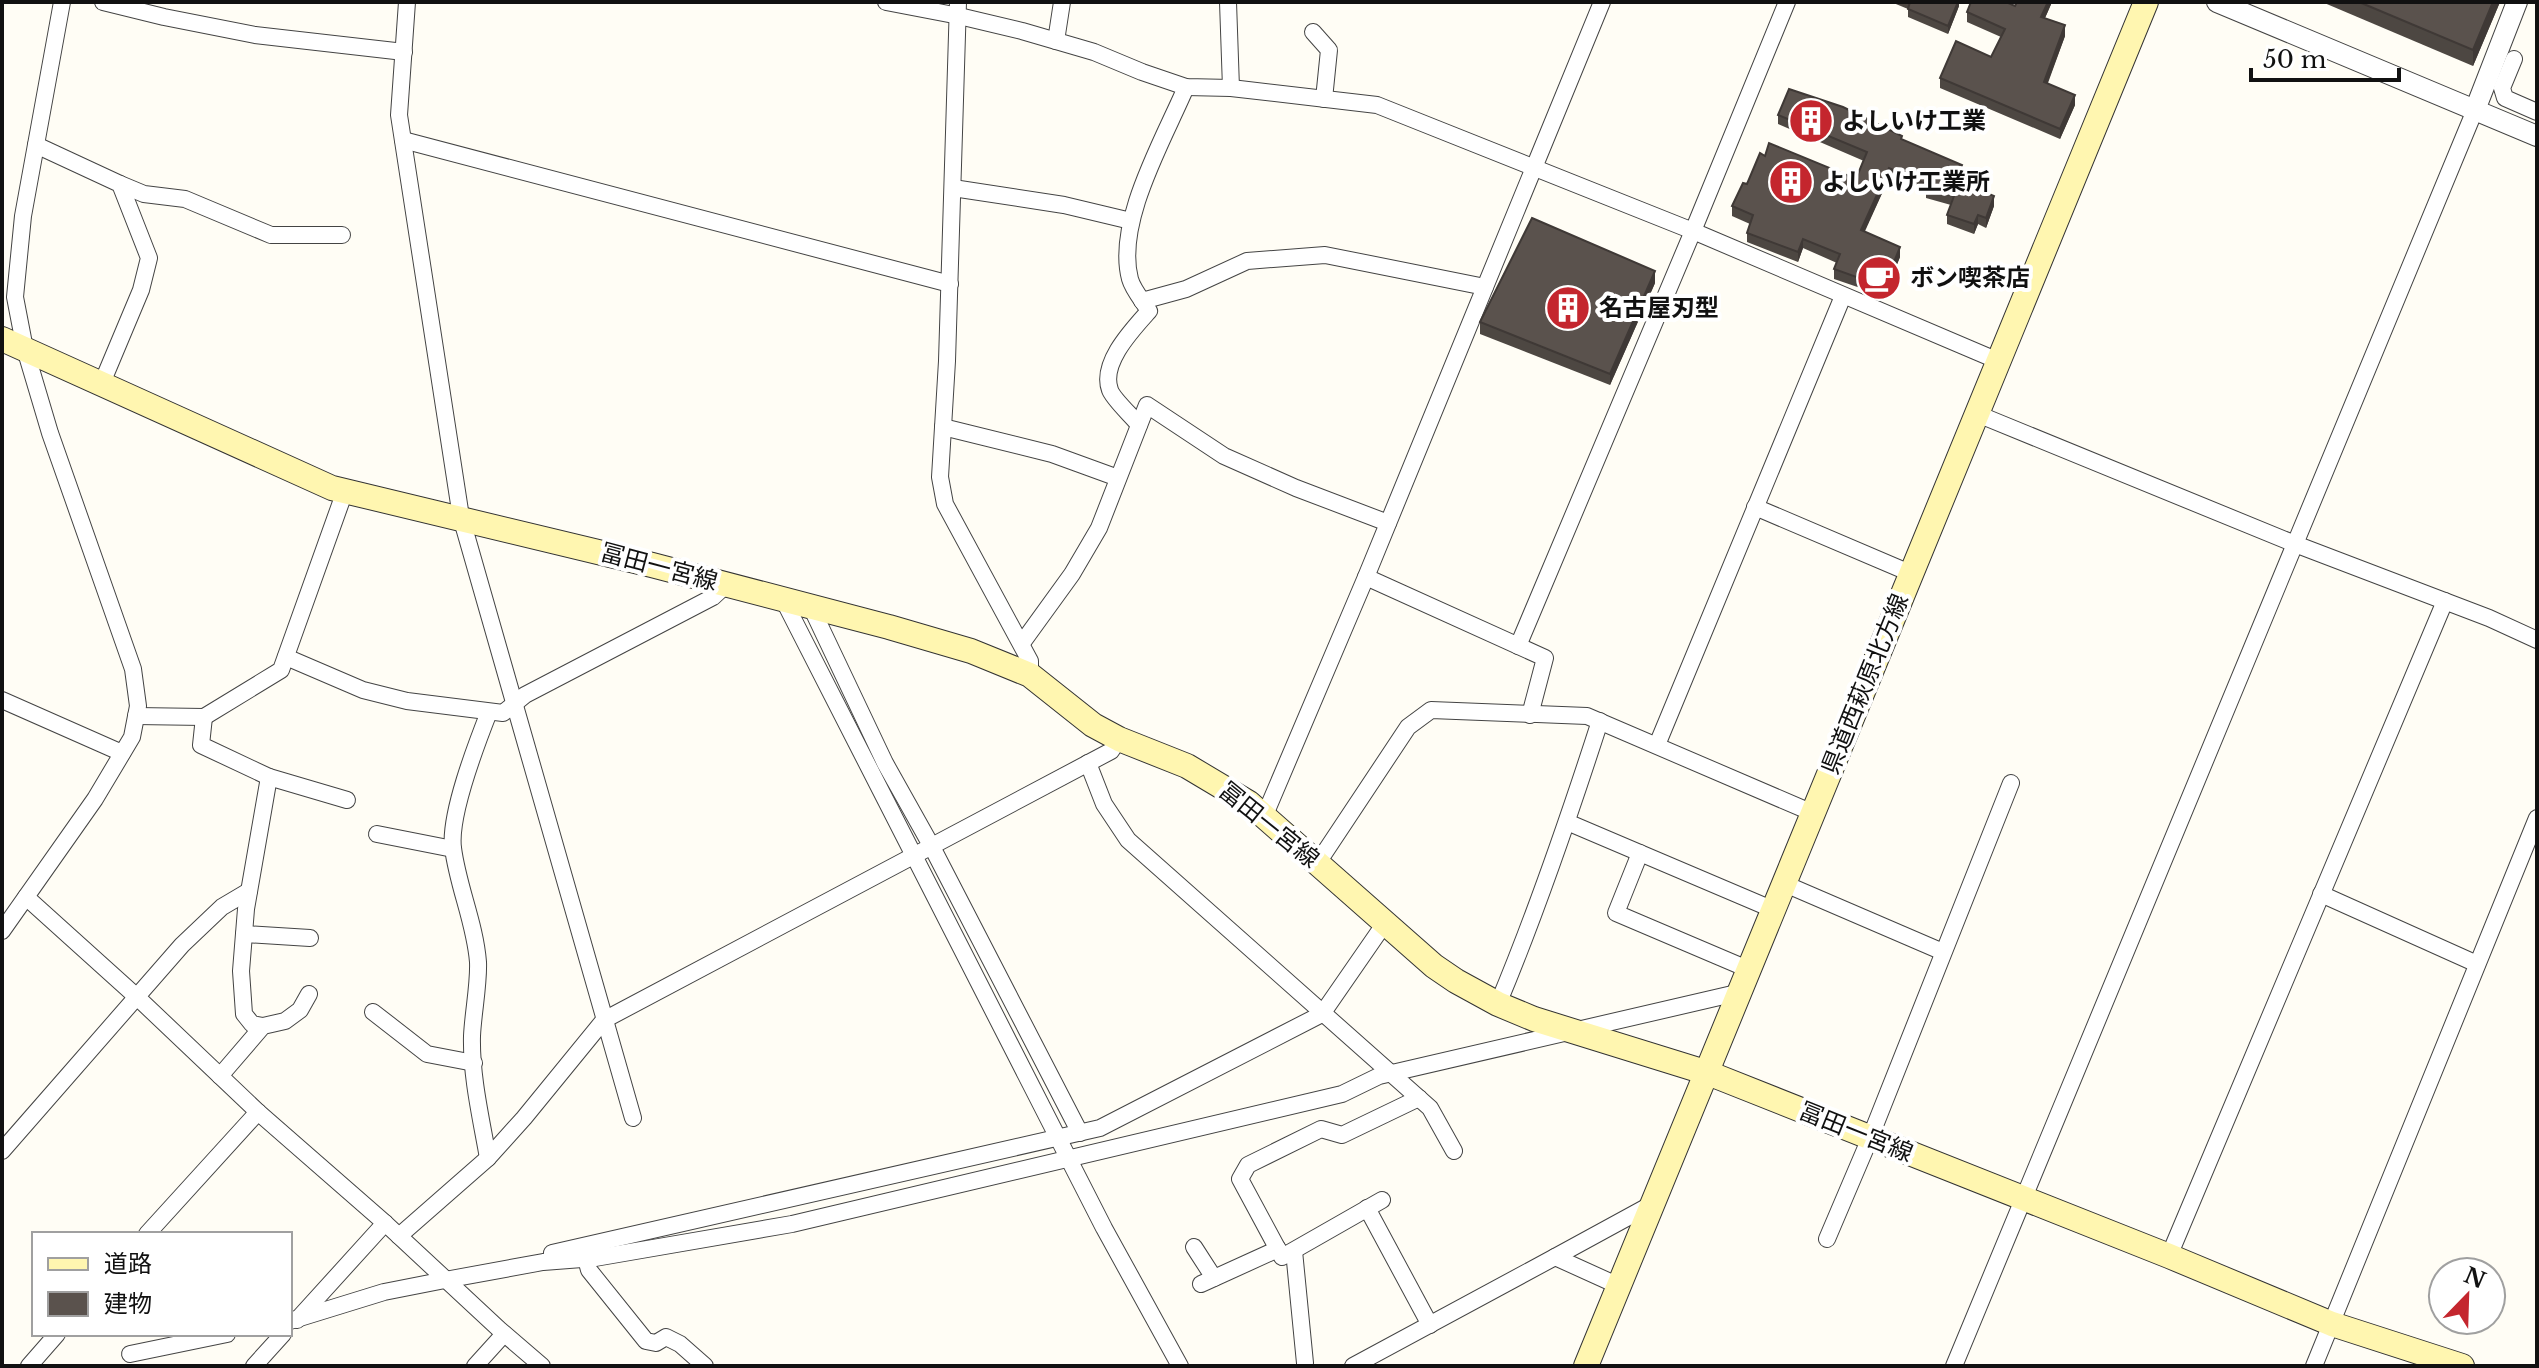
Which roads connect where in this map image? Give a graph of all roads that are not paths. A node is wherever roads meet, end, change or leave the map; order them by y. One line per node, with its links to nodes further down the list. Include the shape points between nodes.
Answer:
1 (62, 2): 25 (street)
2 (103, 2): 12 (street)
3 (407, 2): 16 (street)
4 (886, 2): 13 (street)
5 (1062, 2): 15 (street)
6 (1228, 2): 19 (street)
7 (1602, 2): 26 (street)
8 (1787, 2): 30 (street)
9 (2146, 2): 38 (main road, 県道西萩原北方線)
10 (2217, 2): 21 (street)
11 (2517, 2): 21 (street)
12 (145, 7): 16 (street, via 255,35)
13 (958, 9): 15 (street); 28 (street)
14 (1313, 32): 20 (street, via 1329,50)
15 (1056, 41): 18 (street)
16 (404, 52): 24 (street, via 399,115)
17 (2514, 59): 22 (street, via 2502,88 2505,98)
18 (1186, 87): 19 (street); 29 (street)
19 (1231, 88): 20 (street)
20 (1324, 99): 26 (street, via 1377,105)
21 (2475, 110): 23 (street); 48 (street)
22 (2537, 112)
23 (2537, 136)
24 (403, 140): 32 (street); 46 (street)
25 (36, 145): 27 (street); 37 (street, via 16,274)
26 (1533, 168): 30 (street); 33 (street)
27 (120, 184): 31 (street, via 144,194 185,199 271,235); 39 (street, via 149,258)
28 (953, 188): 29 (street); 32 (street)
29 (1131, 221): 35 (street, via 1128,263)
30 (1693, 231): 34 (street); 57 (street)
31 (342, 235)
32 (950, 284): 42 (street)
33 (1485, 287): 35 (street, via 1325,255 1247,261 1186,289); 47 (street)
34 (1843, 296): 38 (street); 45 (street)
35 (1142, 301): 41 (street, via 1149,311 1110,367 1110,390)
36 (2, 339): 37 (main road, 冨田一宮線)
37 (25, 349): 39 (main road, 冨田一宮線); 64 (street, via 133,669)
38 (1996, 360): 40 (main road, 県道西萩原北方線)
39 (102, 383): 44 (main road, 冨田一宮線)
40 (1975, 413): 48 (street); 49 (main road, 県道西萩原北方線)
41 (1139, 425): 43 (street); 47 (street, via 1147,405 1224,456)
42 (943, 427): 43 (street, via 1052,454); 56 (street, via 940,477 945,504)
43 (1118, 478): 56 (street, via 1099,528)
44 (345, 491): 46 (main road, 冨田一宮線); 58 (street)
45 (1755, 507): 49 (street); 68 (street)
46 (461, 517): 51 (main road, 冨田一宮線); 61 (street)
47 (1388, 523): 50 (street)
48 (2295, 544): 53 (street); 118 (street)
49 (1910, 573): 74 (main road, 県道西萩原北方線)
50 (1366, 577): 57 (street); 75 (street)
51 (726, 585): 52 (main road, 冨田一宮線); 61 (street, via 713,597)
52 (784, 601): 54 (main road, 冨田一宮線); 82 (street)
53 (2445, 601): 55 (street); 86 (street)
54 (812, 609): 59 (main road, 冨田一宮線, via 971,651); 79 (street, via 885,763)
55 (2537, 640)
56 (1022, 643): 59 (street)
57 (1518, 646): 63 (street, via 1545,658)
58 (286, 657): 62 (street, via 363,690); 65 (street, via 281,670)
59 (1030, 675): 67 (main road, 冨田一宮線)
60 (2, 700): 69 (street)
61 (514, 705): 62 (street, via 503,713); 101 (street)
62 (489, 712): 80 (street, via 452,830)
63 (1530, 715): 66 (street); 83 (street, via 1431,710 1408,727)
64 (136, 716): 65 (street); 69 (street)
65 (204, 717): 71 (street, via 201,745)
66 (1600, 721): 68 (street); 77 (street)
67 (1119, 739): 70 (street, via 1111,751); 75 (main road, 冨田一宮線, via 1187,766)
68 (1657, 745): 74 (street)
69 (122, 753): 87 (street)
70 (1088, 763): 79 (street); 100 (street, via 1104,804 1128,840)
71 (269, 777): 73 (street); 85 (street)
72 (2011, 783): 93 (street)
73 (347, 800)
74 (1813, 813): 84 (main road, 県道西萩原北方線)
75 (1264, 817): 83 (main road, 冨田一宮線)
76 (2537, 818): 94 (street)
77 (1567, 822): 81 (street); 98 (street)
78 (377, 834): 80 (street)
79 (932, 847): 82 (street); 111 (street)
80 (453, 849): 104 (street, via 476,946)
81 (1640, 853): 88 (street); 95 (street, via 1616,913)
82 (915, 856): 101 (street); 113 (street)
83 (1317, 864): 89 (main road, 冨田一宮線)
84 (1785, 884): 88 (main road, 県道西萩原北方線); 93 (street)
85 (249, 891): 91 (street); 97 (street, via 212,916)
86 (2321, 894): 94 (street); 126 (street)
87 (26, 897): 90 (street); 97 (street)
88 (1774, 910): 95 (main road, 県道西萩原北方線)
89 (1385, 923): 98 (main road, 冨田一宮線, via 1434,966); 100 (street)
90 (2, 931)
91 (244, 934): 92 (street); 102 (street, via 244,1014 252,1024)
92 (310, 938)
93 (1943, 952): 112 (street)
94 (2477, 964): 132 (street)
95 (1746, 981): 103 (street); 106 (main road, 県道西萩原北方線)
96 (309, 994): 102 (street, via 285,1021)
97 (138, 998): 107 (street); 114 (street)
98 (1498, 1004): 103 (main road, 冨田一宮線)
99 (373, 1012): 104 (street, via 427,1054)
100 (1322, 1014): 105 (street); 111 (street, via 1100,1128)
101 (604, 1020): 110 (street); 116 (street)
102 (263, 1026): 107 (street)
103 (1575, 1031): 105 (street); 106 (main road, 冨田一宮線)
104 (474, 1063): 116 (street)
105 (1392, 1073): 108 (street); 117 (street, via 1342,1094)
106 (1708, 1073): 112 (main road, 冨田一宮線); 119 (main road, 県道西萩原北方線)
107 (220, 1076): 109 (street)
108 (1419, 1098): 115 (street); 125 (street, via 1342,1135 1321,1129 1248,1165 1240,1179)
109 (258, 1112): 120 (street); 121 (street)
110 (633, 1118)
111 (1080, 1133): 113 (street)
112 (1870, 1138): 118 (main road, 冨田一宮線); 123 (street)
113 (1058, 1139): 117 (street); 129 (street)
114 (2, 1151)
115 (1454, 1151)
116 (488, 1158): 122 (street)
117 (1069, 1160): 128 (street, via 792,1224); 145 (street)
118 (2022, 1199): 126 (main road, 冨田一宮線); 148 (street)
119 (1654, 1203): 127 (street); 130 (main road, 県道西萩原北方線)
120 (385, 1223): 122 (street); 131 (street)
121 (149, 1232)
122 (399, 1236): 129 (street)
123 (1827, 1239)
124 (1194, 1247): 125 (street, via 1208,1281)
125 (1286, 1250): 133 (street, via 1375,1204); 139 (street)
126 (2169, 1256): 132 (main road, 冨田一宮線)
127 (1555, 1257): 130 (street); 133 (street)
128 (586, 1259): 129 (street); 144 (street, via 589,1270 646,1341 666,1337)
129 (443, 1278): 131 (street); 134 (street)
130 (1619, 1286): 147 (main road, 県道西萩原北方線)
131 (292, 1323)
132 (2332, 1324): 149 (street); 150 (main road, 冨田一宮線)
133 (1430, 1325): 146 (street)
134 (504, 1334): 142 (street); 143 (street)
135 (55, 1336): 140 (street)
136 (217, 1336): 138 (street)
137 (281, 1336): 141 (street)
138 (130, 1354)
139 (1305, 1363)
140 (29, 1366)
141 (254, 1366)
142 (475, 1366)
143 (542, 1366)
144 (705, 1366)
145 (1180, 1366)
146 (1353, 1366)
147 (1586, 1366)
148 (1954, 1366)
149 (2314, 1366)
150 (2462, 1366)

